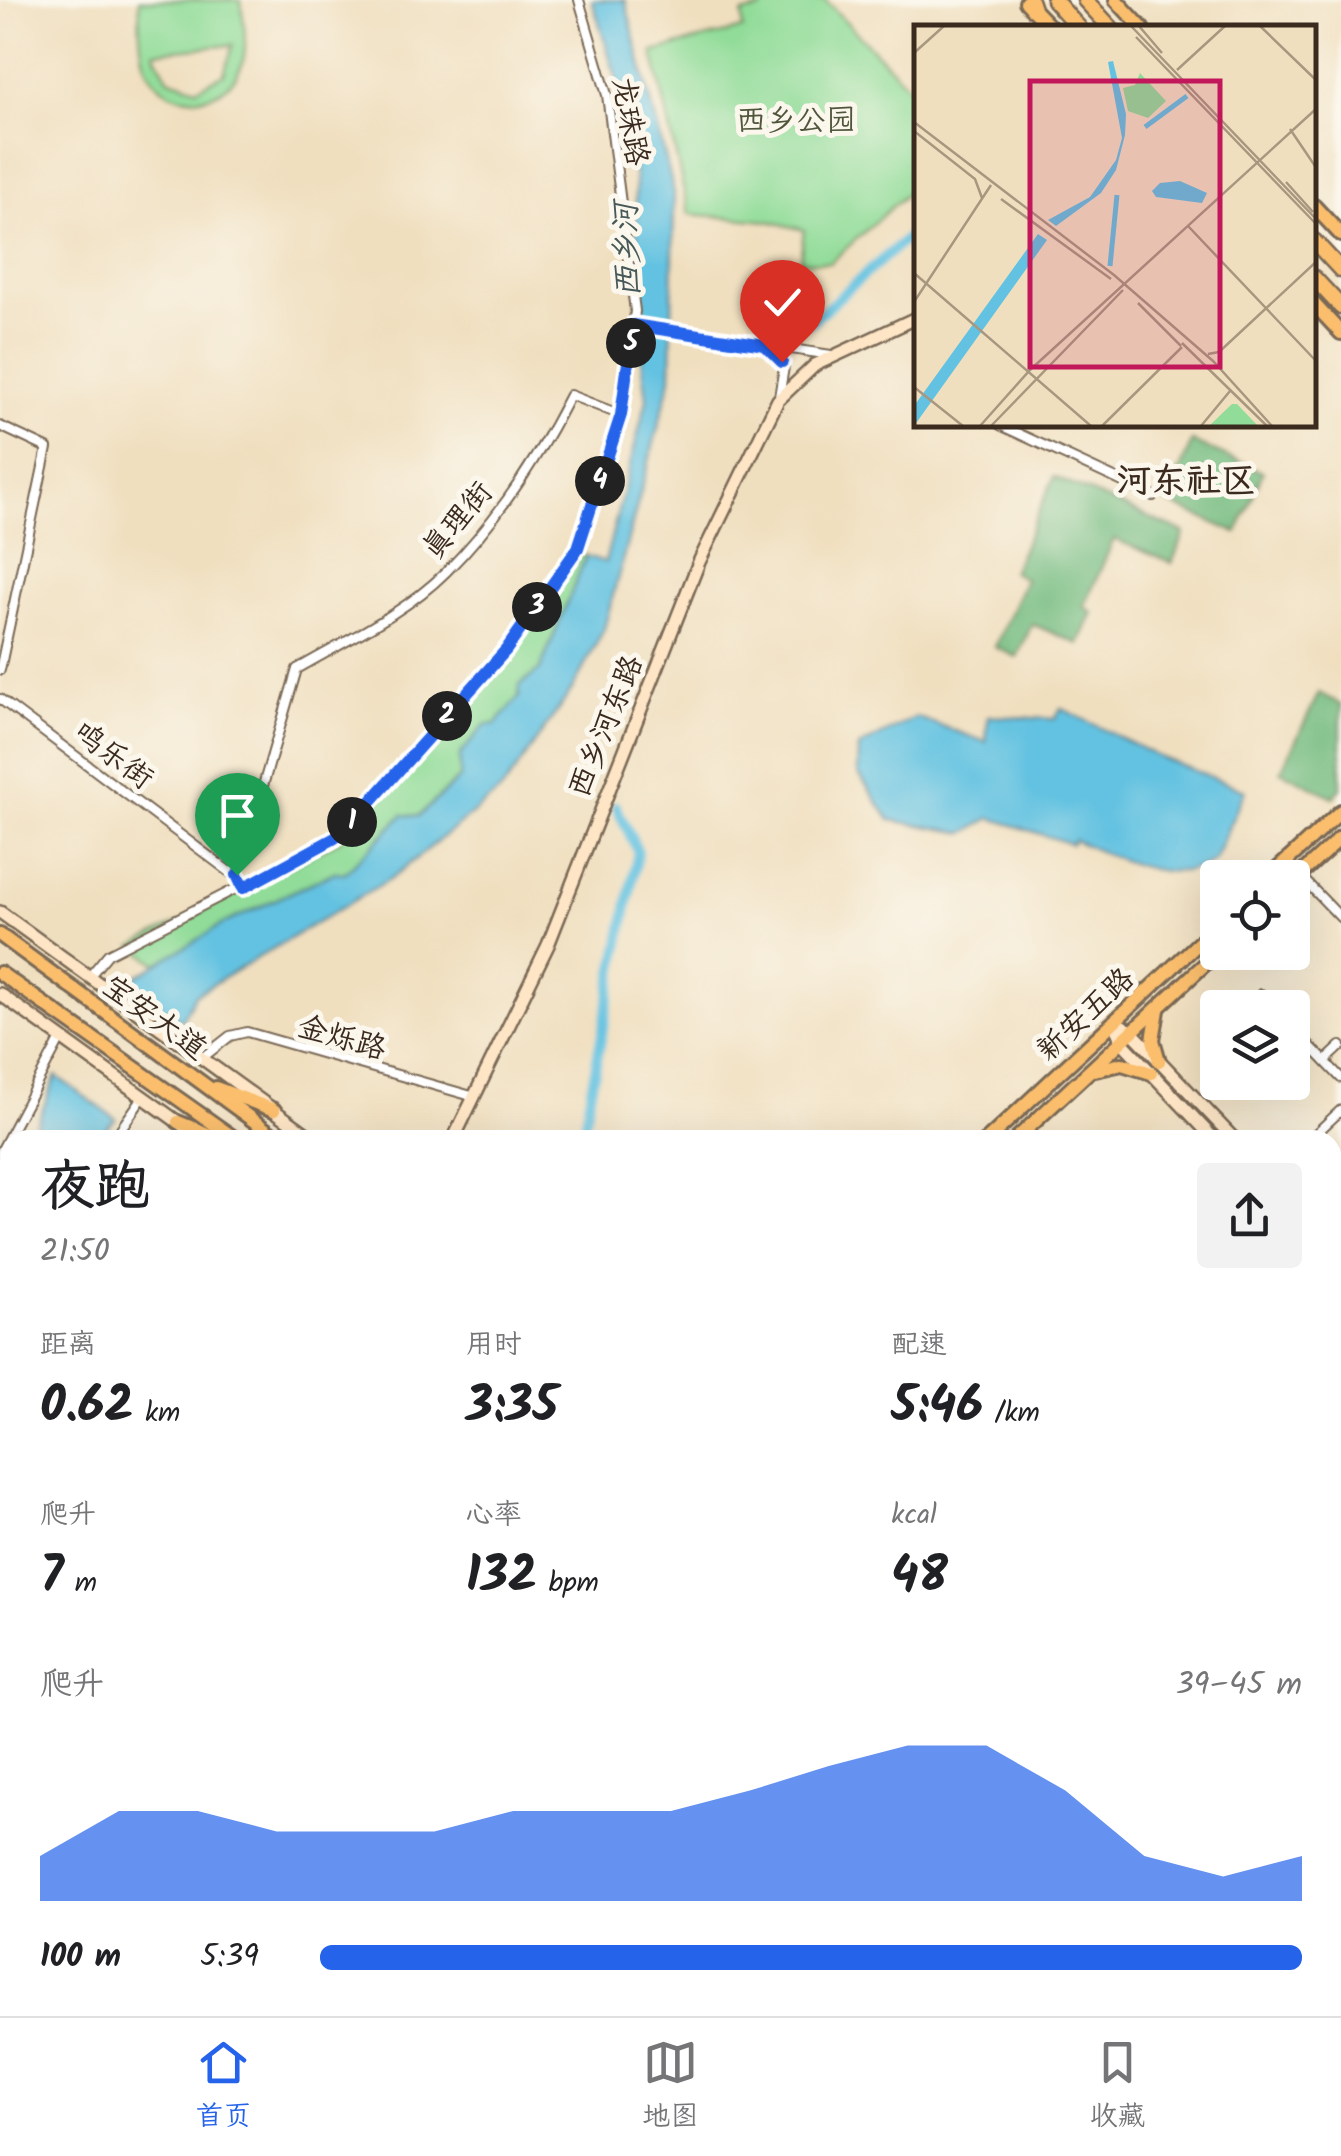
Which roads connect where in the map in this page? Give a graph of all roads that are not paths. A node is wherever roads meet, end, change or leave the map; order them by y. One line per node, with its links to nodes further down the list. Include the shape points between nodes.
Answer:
1 (579, 0): 19 (street, 龙珠路, via 608,95)
2 (1054, 0): 9 (highway)
3 (1086, 0): 7 (highway)
4 (1098, 0): 7 (highway)
5 (1116, 0): 10 (main road)
6 (1029, 3): 8 (main road)
7 (1108, 24)
8 (1048, 25)
9 (1076, 25)
10 (1139, 25)
11 (1316, 208): 12 (main road)
12 (1341, 235)
13 (1316, 243): 14 (highway)
14 (1341, 270)
15 (1316, 280): 17 (highway)
16 (1316, 306): 20 (main road)
17 (1341, 307)
18 (914, 323): 22 (street, 西乡河东路)
19 (633, 325): 21 (street); 24 (street, 龙珠路)
20 (1341, 333)
21 (765, 345): 22 (street); 23 (street, via 784,367)
22 (835, 356): 23 (street, 西乡河东路, via 805,372)
23 (778, 400): 58 (street, 西乡河东路, via 699,562 548,944)
24 (621, 415): 34 (street, 真理街, via 570,395 543,450 445,573 297,669); 35 (street, 龙珠路, via 578,548 506,650 345,829)
25 (0, 426): 28 (street, via 47,448)
26 (1006, 428): 27 (street)
27 (1153, 496)
28 (0, 670)
29 (0, 699): 34 (street, 鸣乐街)
30 (1341, 811): 32 (main road)
31 (1341, 837): 33 (main road)
32 (1287, 860)
33 (1310, 866)
34 (237, 875): 35 (street, 鸣乐街)
35 (243, 888): 43 (street, 龙珠路, via 108,954)
36 (1310, 891): 38 (street)
37 (0, 912): 43 (street)
38 (1341, 918)
39 (0, 935): 56 (main road, 宝安大道)
40 (1200, 941): 46 (main road, 新安五路)
41 (1200, 968): 45 (main road, 新安五路)
42 (0, 973): 66 (main road, 宝安大道)
43 (89, 977): 51 (street)
44 (0, 994): 48 (street)
45 (1164, 1001): 47 (main road, 新安五路); 53 (main road, via 1152,1030)
46 (1114, 1021): 47 (street); 70 (main road, 新安五路)
47 (1126, 1036): 53 (street); 54 (main road, 新安五路)
48 (61, 1038): 57 (street); 62 (street)
49 (1310, 1046): 52 (street)
50 (1341, 1046): 52 (street)
51 (202, 1058): 58 (street, 金烁路, via 230,1036 247,1032); 59 (street)
52 (1325, 1061): 55 (street)
53 (1155, 1067): 54 (main road, via 1122,1064); 72 (street); 73 (street)
54 (1084, 1076): 71 (main road, 新安五路)
55 (1341, 1078)
56 (200, 1082): 59 (main road); 67 (main road, 宝安大道)
57 (141, 1095): 61 (street); 63 (street)
58 (477, 1098): 69 (street, 西乡河东路)
59 (274, 1110): 68 (street)
60 (1341, 1110): 74 (street)
61 (178, 1122): 64 (street); 65 (main road)
62 (13, 1130)
63 (118, 1130)
64 (189, 1130)
65 (198, 1130)
66 (222, 1130)
67 (266, 1130)
68 (301, 1130)
69 (459, 1130)
70 (998, 1130)
71 (1026, 1130)
72 (1207, 1130)
73 (1223, 1130)
74 (1320, 1130)

